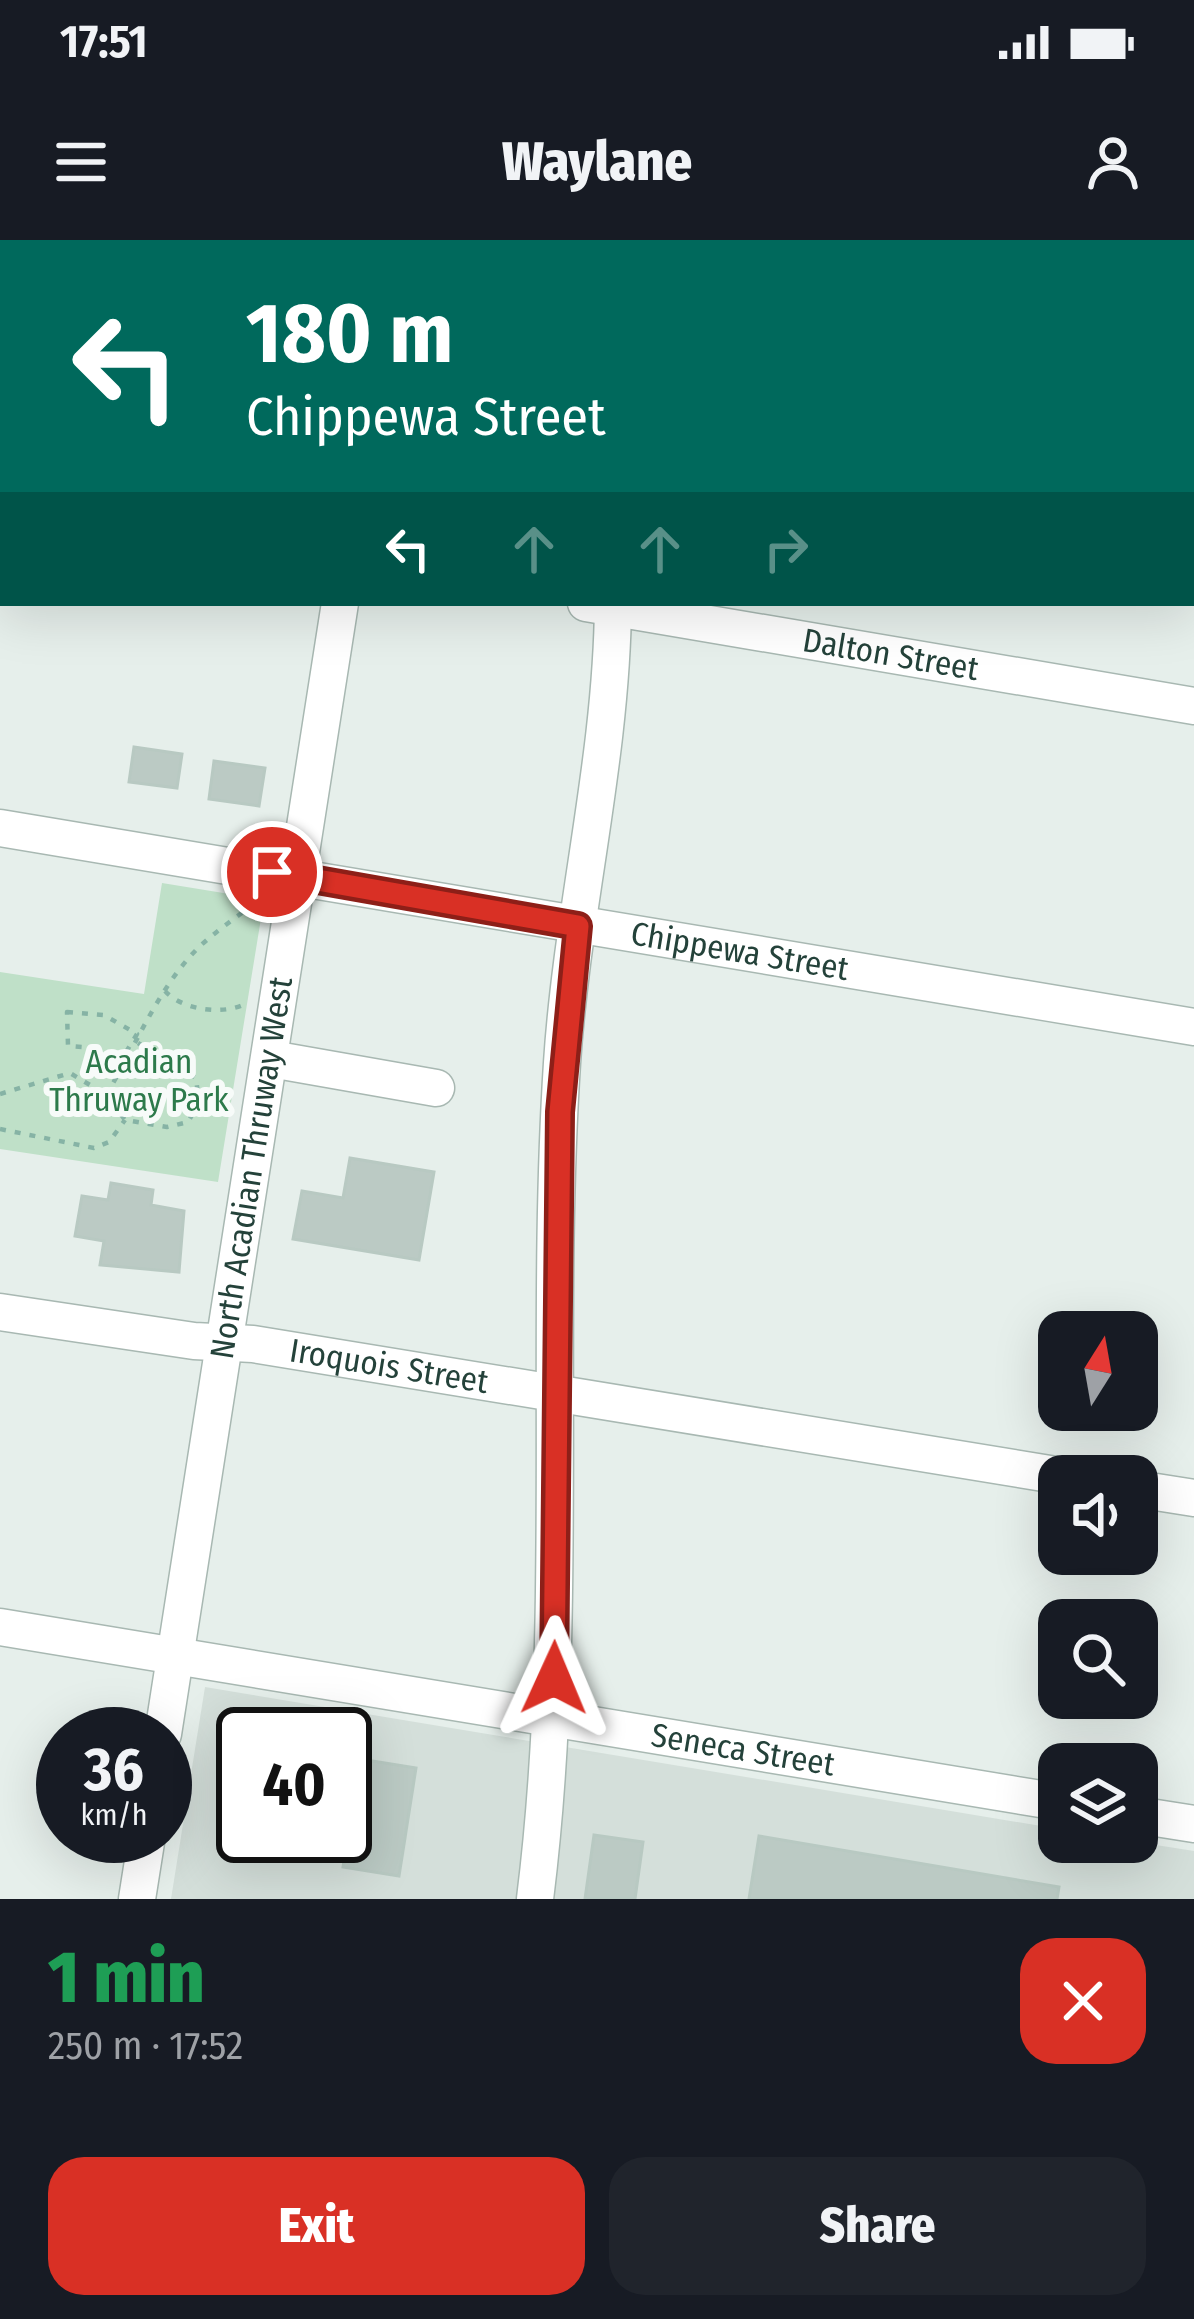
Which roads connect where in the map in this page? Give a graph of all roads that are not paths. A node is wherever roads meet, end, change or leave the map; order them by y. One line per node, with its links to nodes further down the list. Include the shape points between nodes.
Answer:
1 (339, 606): 6 (street, North Acadian Thruway West)
2 (604, 606): 7 (street, via 604,742)
3 (616, 606): 4 (street, Dalton Street)
4 (1194, 706)
5 (0, 828): 6 (street, Chippewa Street)
6 (284, 883): 7 (street, Chippewa Street); 9 (street, North Acadian Thruway West)
7 (578, 926): 8 (street, Chippewa Street); 13 (street, via 562,1064)
8 (1194, 1027)
9 (271, 1059): 10 (street); 12 (street, North Acadian Thruway West)
10 (436, 1088)
11 (0, 1312): 12 (street, Iroquois Street)
12 (225, 1343): 13 (street, Iroquois Street); 18 (street, North Acadian Thruway West)
13 (557, 1391): 14 (street, Iroquois Street); 20 (street)
14 (1038, 1472)
15 (1158, 1492): 16 (street)
16 (1194, 1498)
17 (0, 1627): 18 (street, Seneca Street)
18 (176, 1656): 19 (street, North Acadian Thruway West); 20 (street, Seneca Street)
19 (168, 1707)
20 (552, 1718): 21 (street, Seneca Street); 26 (street)
21 (1038, 1799)
22 (1158, 1818): 23 (street)
23 (1194, 1824)
24 (143, 1863): 25 (street)
25 (137, 1899)
26 (536, 1899)

